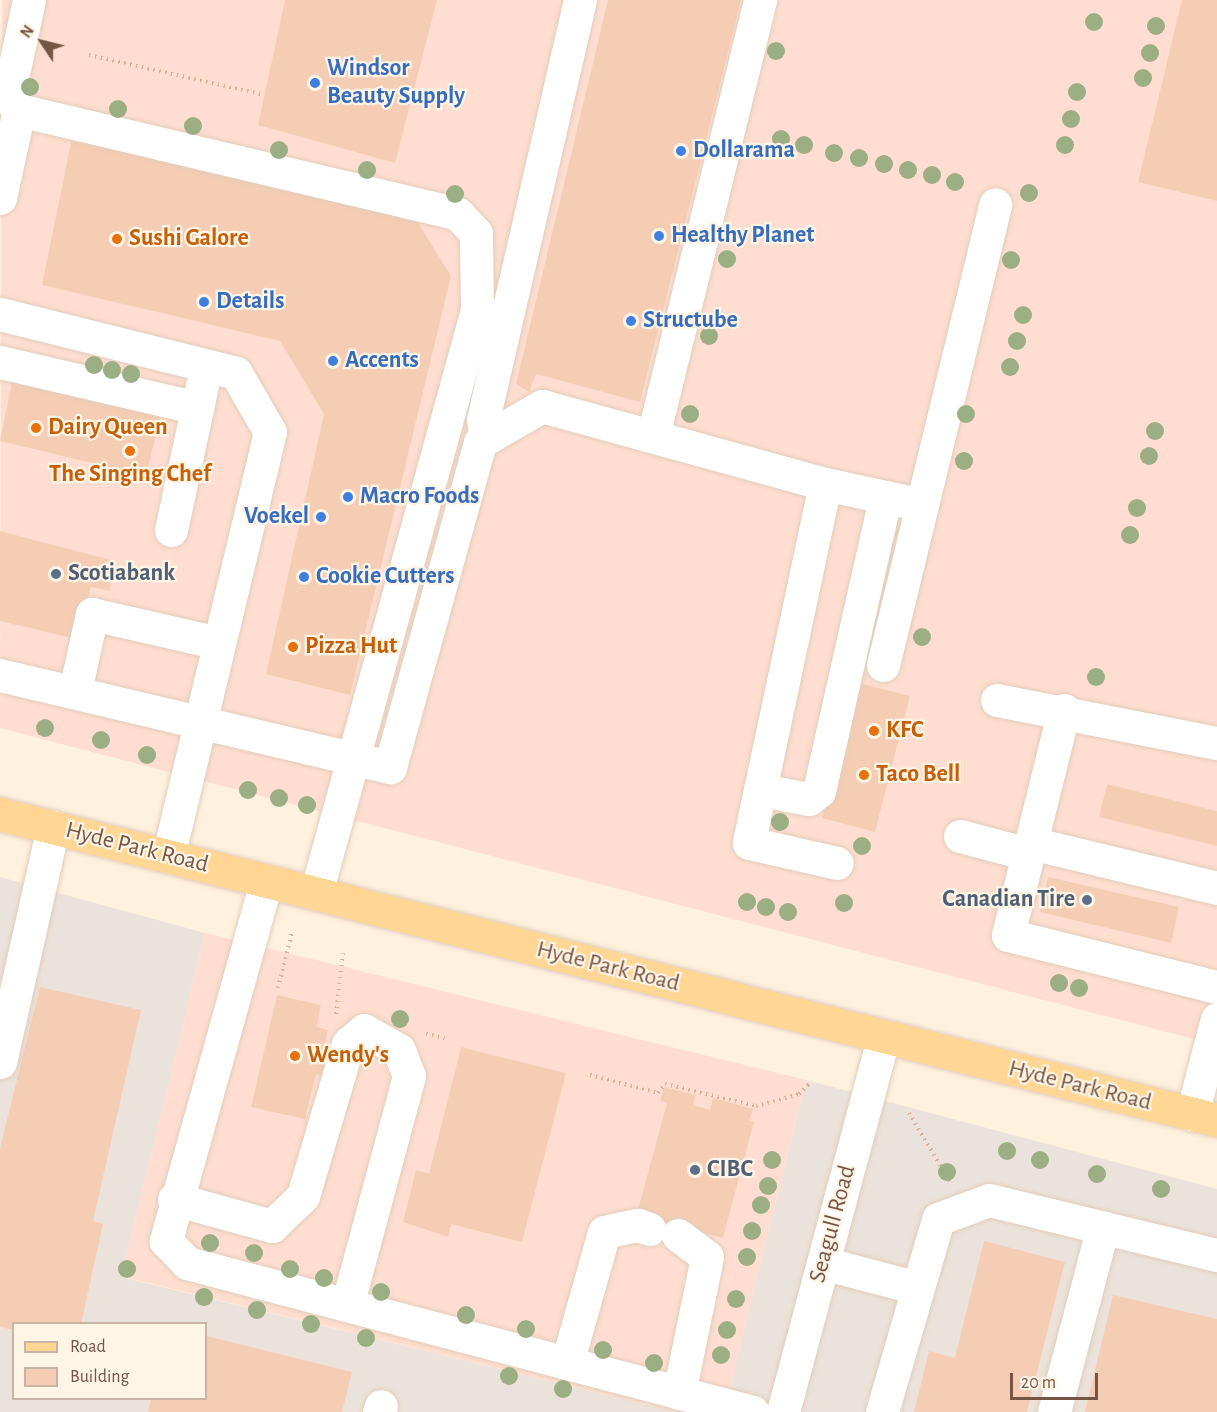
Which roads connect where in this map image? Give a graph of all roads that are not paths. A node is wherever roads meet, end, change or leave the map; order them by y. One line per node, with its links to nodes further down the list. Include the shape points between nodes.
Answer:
1 (29, 0): 4 (street, via 8,97)
2 (580, 0): 12 (street, via 483,420)
3 (760, 0): 11 (street)
4 (19, 111): 5 (street); 25 (street, via 459,214 476,233 477,310)
5 (0, 198)
6 (995, 204): 15 (street)
7 (0, 314): 9 (street)
8 (0, 362): 10 (street)
9 (206, 367): 10 (street); 17 (street, via 236,373 270,432)
10 (197, 408): 16 (street)
11 (653, 436): 12 (street, via 542,406); 13 (street)
12 (487, 438): 25 (street, via 480,442 390,767)
13 (825, 484): 14 (street); 26 (street)
14 (885, 498): 15 (street); 26 (street, via 819,791 809,799)
15 (922, 505): 18 (street)
16 (171, 530)
17 (219, 644): 20 (street, via 92,614); 23 (street)
18 (883, 666)
19 (0, 675): 20 (street)
20 (75, 691): 23 (street)
21 (997, 700): 22 (street)
22 (1064, 710): 24 (street); 30 (street)
23 (201, 720): 25 (street); 31 (street)
24 (1217, 743)
25 (354, 757): 35 (street)
26 (760, 790): 32 (street, via 749,843)
27 (0, 814): 28 (main road, Hyde Park Road)
28 (53, 827): 31 (main road, Hyde Park Road); 39 (street)
29 (960, 836): 30 (street)
30 (1029, 849): 34 (street); 36 (street, via 1008,935)
31 (168, 856): 33 (main road, Hyde Park Road)
32 (837, 863)
33 (266, 882): 35 (main road, Hyde Park Road); 41 (street)
34 (1217, 888)
35 (316, 893): 38 (main road, Hyde Park Road)
36 (1217, 987)
37 (1217, 1019): 40 (street)
38 (884, 1036): 40 (main road, Hyde Park Road); 44 (street, Seagull Road)
39 (0, 1062)
40 (1204, 1117)
41 (174, 1199): 46 (street, via 166,1241 187,1263); 46 (street, via 272,1226 303,1196 348,1044 364,1030 399,1050 409,1076)
42 (1103, 1227): 43 (street); 45 (street, via 988,1200 938,1220); 52 (street)
43 (1217, 1255)
44 (823, 1263): 45 (street); 50 (street, Seagull Road)
45 (914, 1287): 51 (street)
46 (347, 1305): 47 (street)
47 (567, 1363): 48 (street); 48 (street, via 604,1232 638,1225 664,1232 707,1257)
48 (679, 1393): 49 (street)
49 (753, 1412)
50 (783, 1412)
51 (882, 1412)
52 (1054, 1412)

